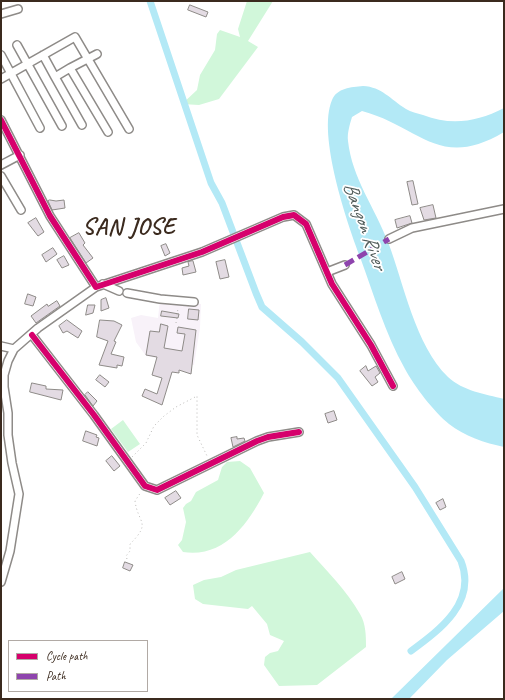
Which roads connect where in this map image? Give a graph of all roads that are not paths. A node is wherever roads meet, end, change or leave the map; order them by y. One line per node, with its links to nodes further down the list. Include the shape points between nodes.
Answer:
1 (18, 9): 2 (street)
2 (1, 14)
3 (17, 45): 8 (street)
4 (1, 54): 10 (street)
5 (96, 54): 7 (street)
6 (43, 55): 7 (street, via 75,37); 8 (street); 11 (street)
7 (87, 58): 9 (street); 17 (street)
8 (27, 64): 10 (street); 15 (street)
9 (70, 68): 11 (street); 18 (street)
10 (11, 73): 12 (street); 16 (street)
11 (55, 77): 14 (street)
12 (1, 79)
13 (1, 120): 19 (street)
14 (82, 125)
15 (62, 126)
16 (40, 128)
17 (129, 129)
18 (108, 132)
19 (20, 155): 20 (street); 27 (street, via 50,216)
20 (1, 165)
21 (1, 176): 23 (street)
22 (504, 209): 24 (street, via 412,228)
23 (21, 210)
24 (389, 239)
25 (345, 265): 26 (street)
26 (327, 272): 27 (street, via 311,232 298,216 283,217 202,252); 34 (street, via 343,304 371,345)
27 (99, 286): 28 (street); 31 (street, via 45,322)
28 (119, 291)
29 (127, 293): 30 (street)
30 (194, 302)
31 (32, 335): 33 (street); 35 (street, via 145,486 157,490 257,441)
32 (1, 346): 33 (street)
33 (14, 349): 36 (street, via 4,375 4,387 8,435 19,494 10,551)
34 (393, 386)
35 (299, 432)
36 (1, 582)

